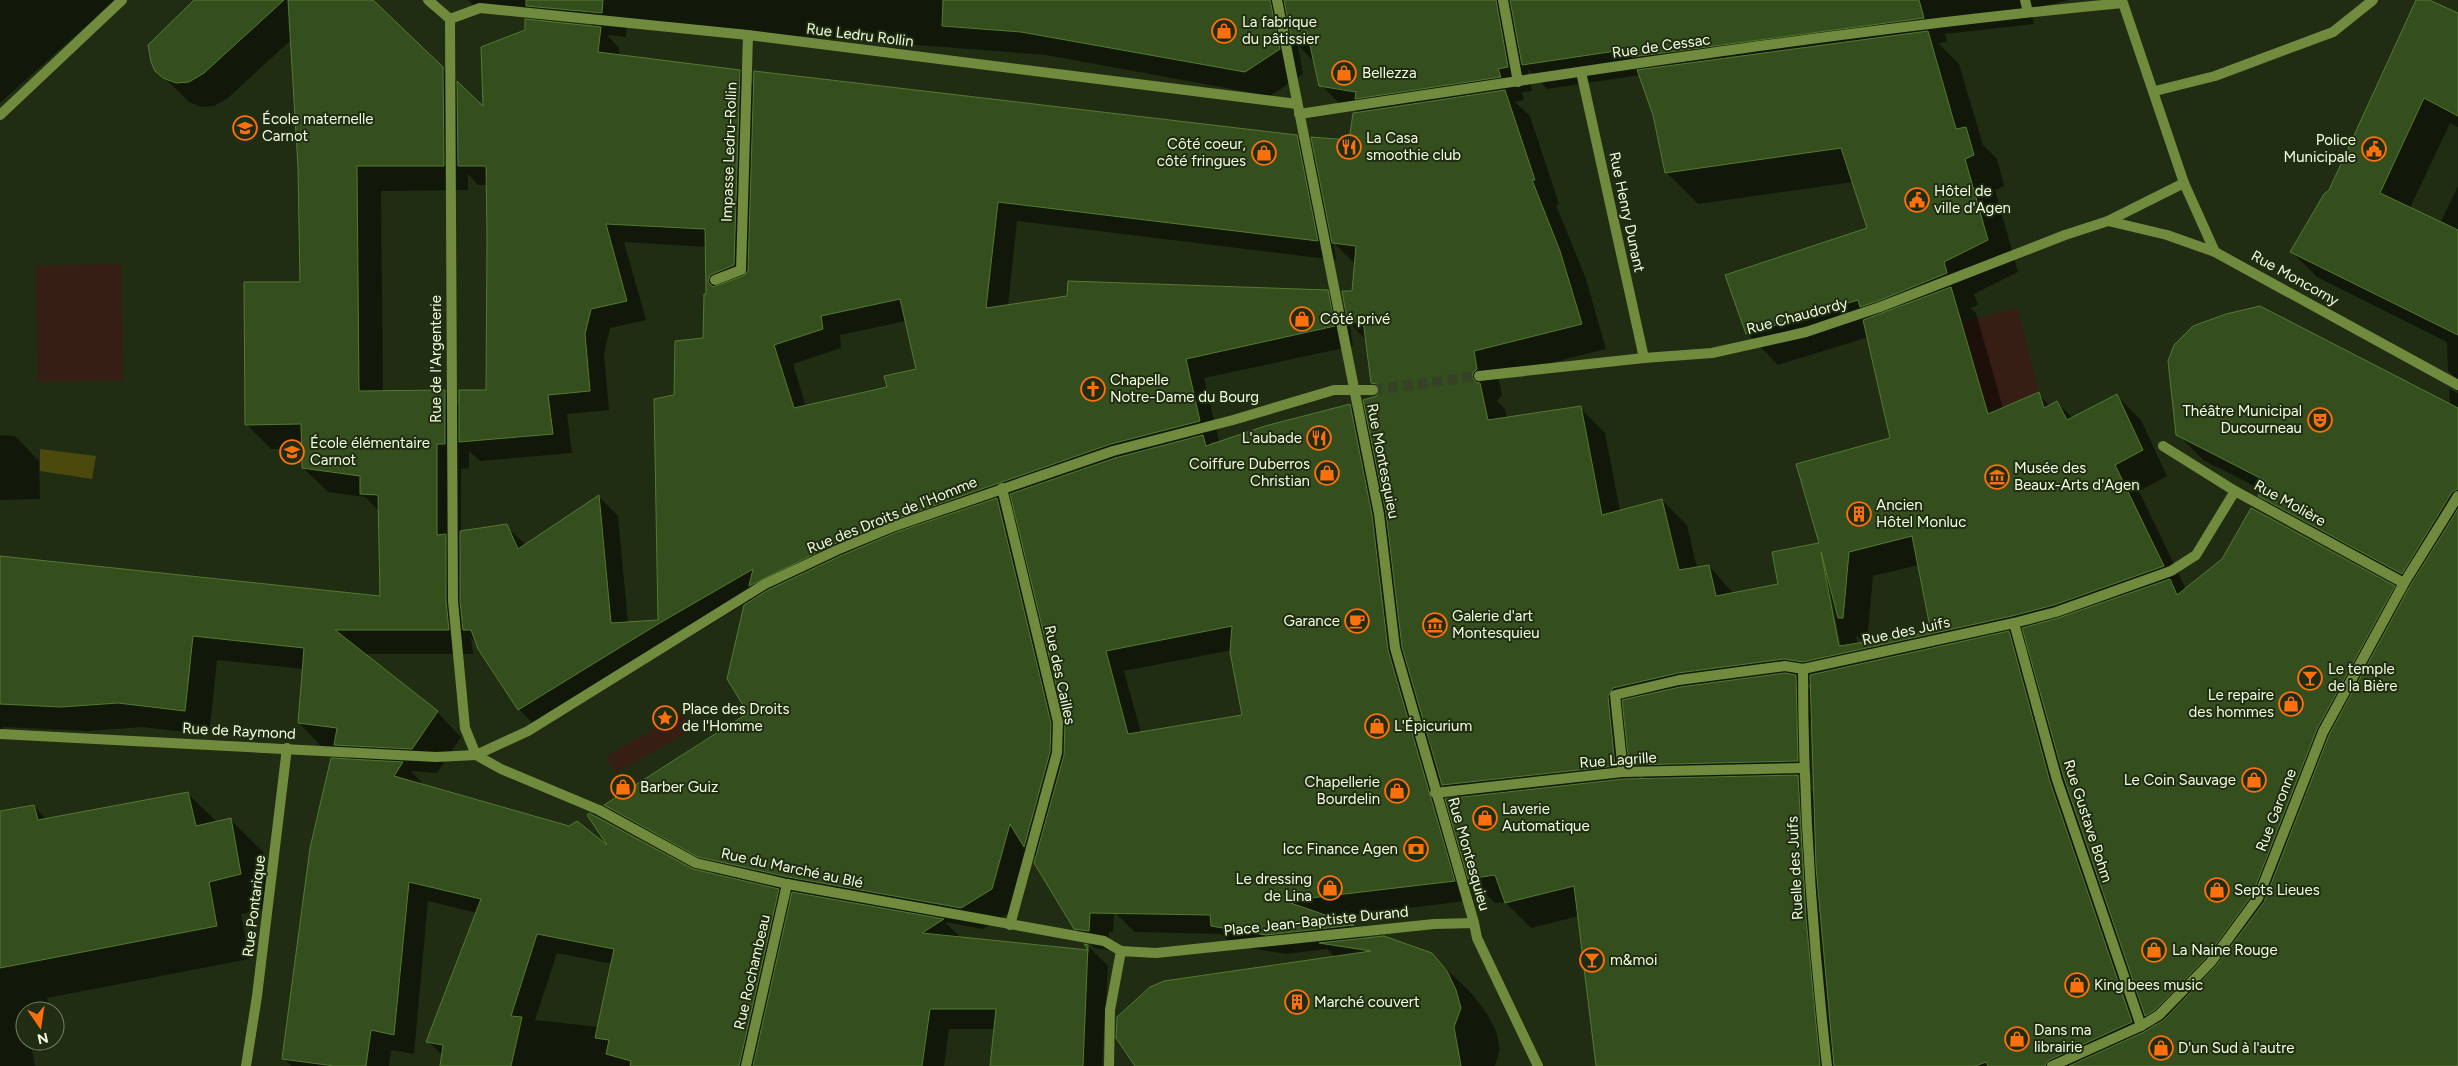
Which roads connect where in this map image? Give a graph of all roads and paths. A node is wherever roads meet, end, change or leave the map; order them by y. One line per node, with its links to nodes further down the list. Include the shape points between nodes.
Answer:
1 (122, 0): 14 (street)
2 (428, 0): 8 (street)
3 (1277, 0): 13 (street, Rue Montesquieu)
4 (1503, 0): 11 (street)
5 (2025, 0): 7 (street)
6 (2373, 0): 12 (street, via 2334,32 2215,76)
7 (2028, 12): 10 (street, Rue de Cessac); 12 (street, Rue de Cessac, via 2123,4)
8 (450, 19): 9 (street, Rue Ledru Rollin, via 480,8); 33 (street, Rue de l'Argenterie, via 453,601 465,728)
9 (748, 35): 13 (street, Rue Ledru Rollin); 18 (street, Impasse Ledru-Rollin, via 741,270)
10 (1581, 72): 11 (street, Rue de Cessac); 19 (street, Rue Henry Dunant)
11 (1518, 82): 13 (street, Rue de Cessac)
12 (2155, 91): 15 (street)
13 (1298, 109): 22 (street, Rue Montesquieu)
14 (0, 115)
15 (2184, 184): 16 (street, Rue Chaudordy); 17 (street)
16 (2108, 222): 17 (street, Rue Moncorny, via 2167,235); 19 (street, Rue Chaudordy, via 2065,235 1880,307 1806,332 1712,353)
17 (2215, 252): 21 (street, Rue Moncorny)
18 (715, 280)
19 (1644, 358): 20 (street, Rue Chaudordy)
20 (1479, 376)
21 (2458, 385)
22 (1354, 389): 23 (street); 25 (street, Rue des Droits de l'Homme, via 1334,390 1114,451); 36 (street, Rue Montesquieu, via 1379,514 1395,648)
23 (1373, 390)
24 (2163, 446): 26 (street, Rue Molière)
25 (1002, 488): 33 (street, Rue des Droits de l'Homme, via 836,550 765,584 528,731); 39 (street, Rue des Cailles, via 1058,722 1057,753)
26 (2235, 491): 28 (street, Rue Molière); 29 (street, Rue des Juifs, via 2196,555 2171,571 2056,612)
27 (2458, 496): 28 (street, Rue Garonne)
28 (2404, 583): 41 (street, Rue Garonne, via 2323,732 2258,898 2211,962 2159,1015)
29 (2014, 623): 30 (street, Rue des Juifs); 41 (street, Rue Gustave Bohm, via 2057,780)
30 (1803, 669): 34 (street, Ruelle des Juifs); 35 (street, Rue des Juifs, via 1785,666 1679,680 1615,695)
31 (0, 734): 32 (street, Rue de Raymond)
32 (287, 748): 33 (street, Rue de Raymond, via 436,758); 42 (street, Rue Pontarique)
33 (476, 755): 37 (street, Rue du Marché au Blé, via 599,810 696,863)
34 (1803, 768): 35 (street, Rue Lagrille); 46 (street, Ruelle des Juifs, via 1815,960)
35 (1623, 772): 36 (street, Rue Lagrille)
36 (1435, 793): 38 (street, Rue Montesquieu)
37 (787, 884): 39 (street, Rue du Marché au Blé); 43 (street, Rue Rochambeau)
38 (1474, 923): 40 (street, Place Jean-Baptiste Durand, via 1434,924 1156,953); 45 (street, via 1477,938)
39 (1010, 926): 40 (street, Rue du Marché au Blé, via 1104,941)
40 (1121, 950): 44 (street, via 1110,1010)
41 (2141, 1026): 47 (street, Rue Garonne)
42 (246, 1066)
43 (746, 1066)
44 (1109, 1066)
45 (1538, 1066)
46 (1827, 1066)
47 (2052, 1066)

